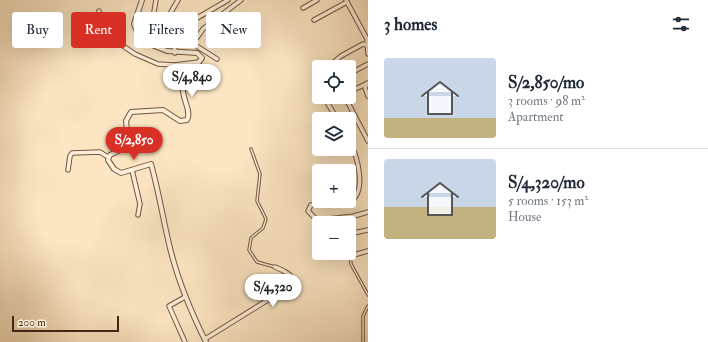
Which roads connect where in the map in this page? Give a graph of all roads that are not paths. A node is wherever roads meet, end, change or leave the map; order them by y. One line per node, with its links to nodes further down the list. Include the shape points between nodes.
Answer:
1 (142, 0): 10 (street)
2 (156, 0): 11 (street)
3 (178, 0): 12 (street)
4 (228, 0): 13 (street)
5 (241, 0): 20 (street, via 203,29 194,42)
6 (317, 0): 8 (street)
7 (347, 1): 14 (street); 15 (street, via 368,39)
8 (303, 8)
9 (100, 11): 22 (street, via 107,35 148,61 166,65)
10 (138, 12)
11 (154, 12)
12 (171, 12)
13 (198, 17)
14 (314, 20)
15 (366, 45): 19 (street); 21 (street, via 363,44)
16 (161, 48): 18 (street)
17 (175, 48): 18 (street)
18 (175, 53): 22 (street, via 199,53 202,58)
19 (368, 54)
20 (217, 59)
21 (337, 60)
22 (199, 62): 32 (street, via 183,88 189,115 187,120 180,121 163,110 131,112 126,120 128,143 122,150)
23 (368, 64): 24 (street)
24 (356, 70)
25 (366, 85): 26 (street); 27 (street)
26 (356, 89)
27 (368, 96)
28 (349, 104): 29 (street)
29 (368, 141)
30 (251, 150): 46 (lane, via 260,174 257,201 266,219 263,228 251,238 249,250 257,262)
31 (356, 153): 33 (street)
32 (108, 157): 34 (street, via 100,152 72,153); 35 (street, via 108,161 118,172)
33 (364, 168)
34 (68, 170)
35 (132, 170): 38 (street, via 140,204); 48 (street, via 151,164 170,247)
36 (364, 188): 39 (street, via 358,197 348,202 311,205 308,211)
37 (368, 212): 40 (street)
38 (138, 215)
39 (313, 216)
40 (354, 216)
41 (368, 230): 42 (street)
42 (356, 233)
43 (368, 251): 44 (street)
44 (356, 254)
45 (351, 260): 47 (lane)
46 (275, 267): 50 (street, via 293,278 292,286)
47 (368, 295)
48 (185, 297): 50 (street); 51 (street, via 169,306)
49 (368, 306): 52 (lane, via 362,316)
50 (206, 341)
51 (185, 342)
52 (363, 342)

